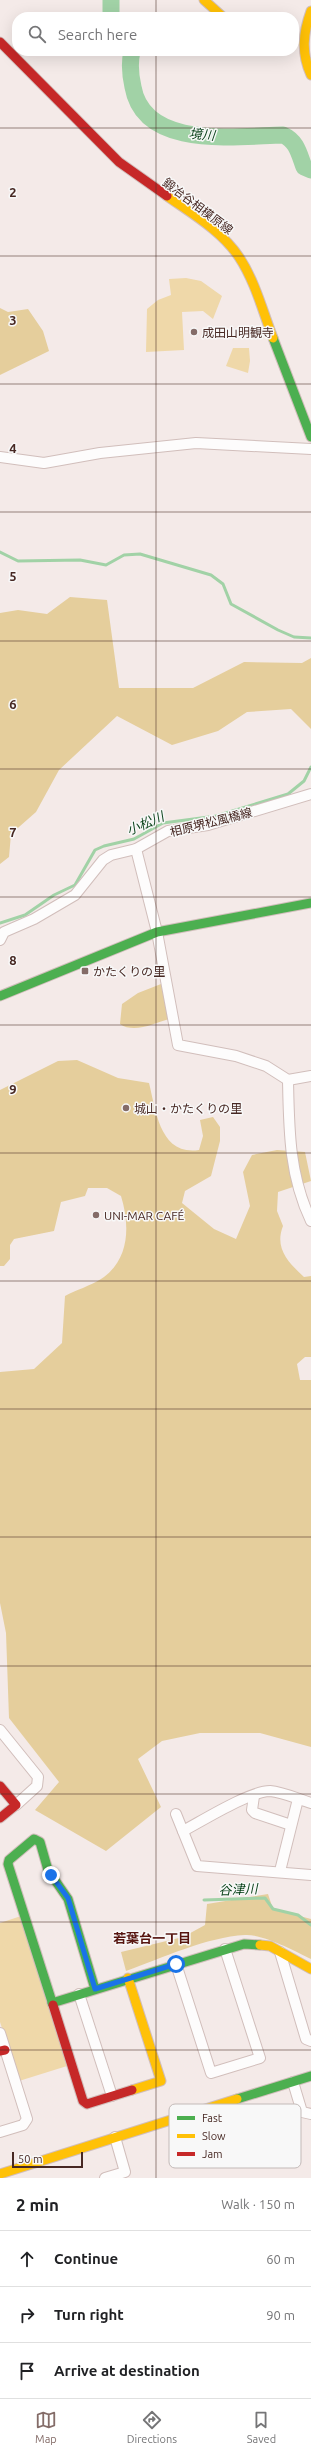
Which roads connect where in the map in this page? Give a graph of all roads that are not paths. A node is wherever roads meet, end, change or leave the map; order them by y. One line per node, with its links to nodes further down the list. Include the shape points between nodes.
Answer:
1 (204, 0): 3 (street)
2 (311, 10): 5 (street)
3 (217, 12)
4 (0, 42): 7 (street, 鍛冶谷相模原線)
5 (299, 43)
6 (299, 48): 9 (street)
7 (12, 54)
8 (14, 56): 10 (street, 鍛冶谷相模原線, via 115,158 208,226 239,257 252,283)
9 (311, 75)
10 (311, 437)
11 (311, 449): 12 (street, via 196,443 86,455 44,463)
12 (0, 457)
13 (311, 794): 14 (street, 相原堺松風橋線, via 208,825 168,831)
14 (136, 849): 16 (street); 17 (street, 相原堺松風橋線, via 111,855 75,895 34,919 4,932)
15 (311, 903): 16 (street)
16 (158, 932): 18 (street); 20 (street, via 178,1045 236,1056 266,1066)
17 (0, 940)
18 (0, 996)
19 (311, 1076): 20 (street)
20 (288, 1080): 21 (street, via 289,1141 295,1176)
21 (311, 1220)
22 (0, 1730): 27 (street, via 38,1777 37,1786)
23 (0, 1786): 27 (street)
24 (254, 1796): 25 (street, via 269,1791); 30 (street, via 254,1813); 31 (street)
25 (298, 1799): 26 (street); 30 (street)
26 (311, 1803)
27 (16, 1805): 29 (street)
28 (176, 1814): 31 (street)
29 (0, 1818)
30 (291, 1824): 32 (street)
31 (183, 1831): 32 (street, via 197,1866)
32 (280, 1872): 33 (street)
33 (311, 1875)
34 (225, 1949): 35 (street, via 256,1944 270,1946); 36 (street); 36 (street, via 260,2058 211,2073)
35 (280, 1952): 37 (street); 43 (street, via 306,2039)
36 (176, 1964): 38 (street)
37 (311, 1969)
38 (128, 1978): 39 (street); 47 (street, via 161,2081)
39 (95, 1989): 40 (street); 41 (street, via 68,1898 48,1870 40,1842 34,1839 9,1860 8,1864)
40 (79, 1994): 41 (street); 47 (street)
41 (52, 2003): 47 (street, via 83,2101 87,2104)
42 (0, 2033): 44 (street)
43 (311, 2041)
44 (3, 2051): 53 (street, via 27,2119 23,2125)
45 (311, 2076): 46 (street)
46 (293, 2082): 48 (street); 49 (street)
47 (112, 2096)
48 (222, 2104)
49 (300, 2104)
50 (301, 2109): 51 (street, via 302,2112)
51 (311, 2114)
52 (169, 2120): 54 (street)
53 (0, 2130)
54 (115, 2137): 55 (street); 56 (street, via 125,2172)
55 (0, 2174)
56 (104, 2178)

